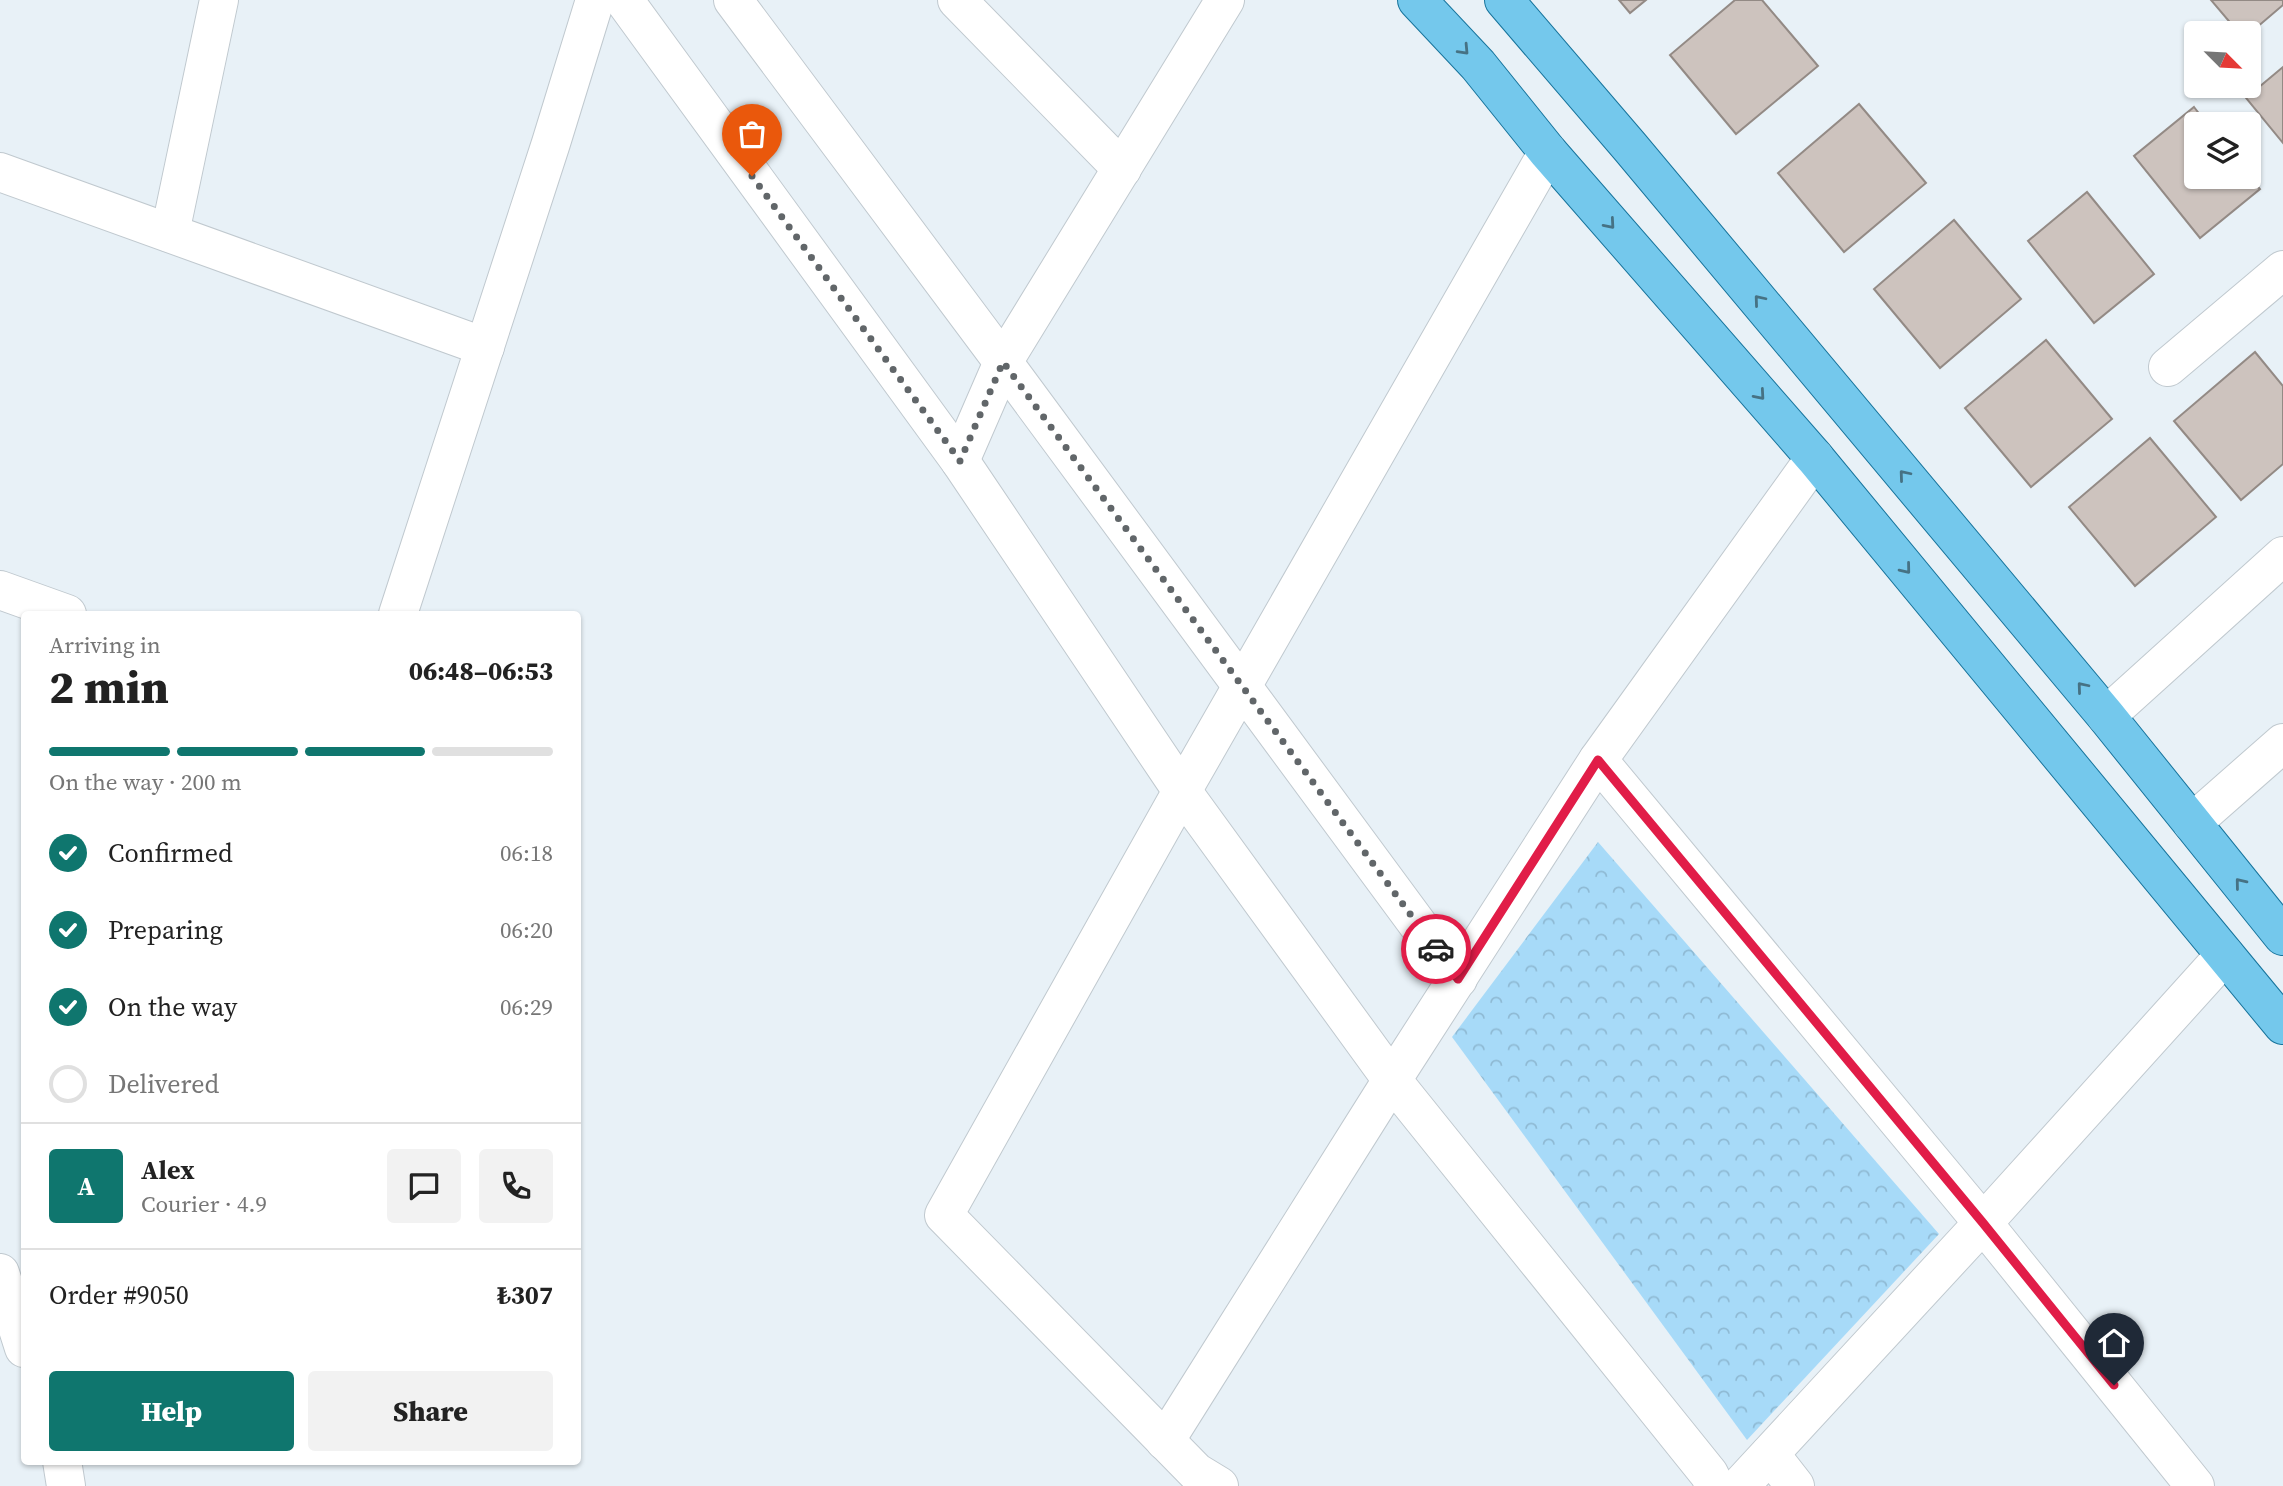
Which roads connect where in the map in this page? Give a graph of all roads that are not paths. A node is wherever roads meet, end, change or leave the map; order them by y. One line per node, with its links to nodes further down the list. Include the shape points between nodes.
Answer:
1 (219, 0): 12 (street)
2 (595, 0): 14 (street)
3 (624, 0): 18 (street)
4 (733, 0): 15 (street)
5 (957, 0): 10 (street)
6 (1225, 0): 10 (street)
7 (1417, 0): 9 (main road, one-way to 9, via 1478,65)
8 (1504, 0): 24 (main road, one-way to 8)
9 (1548, 152): 17 (main road, one-way to 17); 23 (street)
10 (1122, 169): 15 (street)
11 (0, 172): 12 (street)
12 (170, 233): 14 (street)
13 (2283, 270): 16 (street)
14 (485, 347): 22 (street)
15 (1003, 362): 18 (street); 23 (street)
16 (2168, 367)
17 (1815, 458): 26 (street); 30 (main road, one-way to 30)
18 (960, 461): 27 (street)
19 (2283, 556): 24 (street)
20 (0, 590): 21 (street)
21 (59, 611)
22 (399, 611)
23 (1242, 687): 27 (street); 31 (street)
24 (2106, 716): 28 (main road)
25 (2283, 743): 28 (street)
26 (1598, 760): 31 (street); 34 (street)
27 (1182, 791): 33 (street); 37 (street, via 944,1215)
28 (2192, 823): 29 (main road, one-way to 28)
29 (2283, 936)
30 (2225, 955): 32 (main road); 34 (street)
31 (1458, 979): 33 (street)
32 (2283, 1026)
33 (1392, 1080): 37 (street); 42 (street)
34 (1983, 1223): 38 (street); 45 (street)
35 (0, 1273): 36 (street)
36 (21, 1327)
37 (1166, 1441): 41 (street, via 1196,1472)
38 (1770, 1454): 43 (street); 44 (street)
39 (63, 1465): 40 (street)
40 (66, 1486)
41 (1219, 1486)
42 (1715, 1486)
43 (1741, 1486)
44 (1795, 1486)
45 (2195, 1486)

